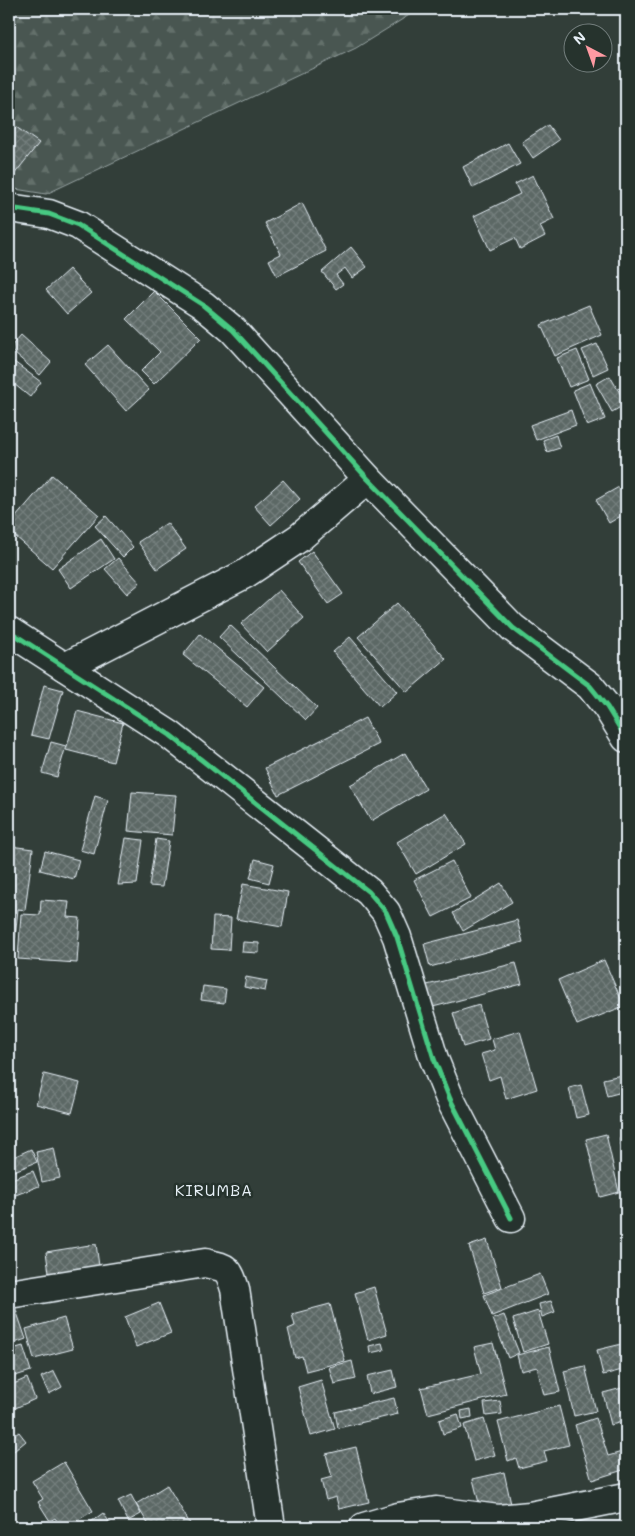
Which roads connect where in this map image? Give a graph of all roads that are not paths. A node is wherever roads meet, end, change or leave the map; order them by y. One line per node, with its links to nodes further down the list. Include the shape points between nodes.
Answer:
1 (9, 208): 2 (street, via 49,214 78,224 203,306 233,330)
2 (368, 479): 4 (street, via 299,538 245,574); 5 (street, via 513,628 590,686)
3 (9, 631): 4 (street)
4 (64, 667): 6 (street, via 170,735 369,892 386,912 450,1099)
5 (626, 738)
6 (511, 1218)
7 (9, 1294): 9 (street, via 205,1264 222,1267 230,1273)
8 (626, 1497): 10 (street, via 530,1516 498,1519 436,1512 398,1517)
9 (271, 1527)
10 (364, 1527)

